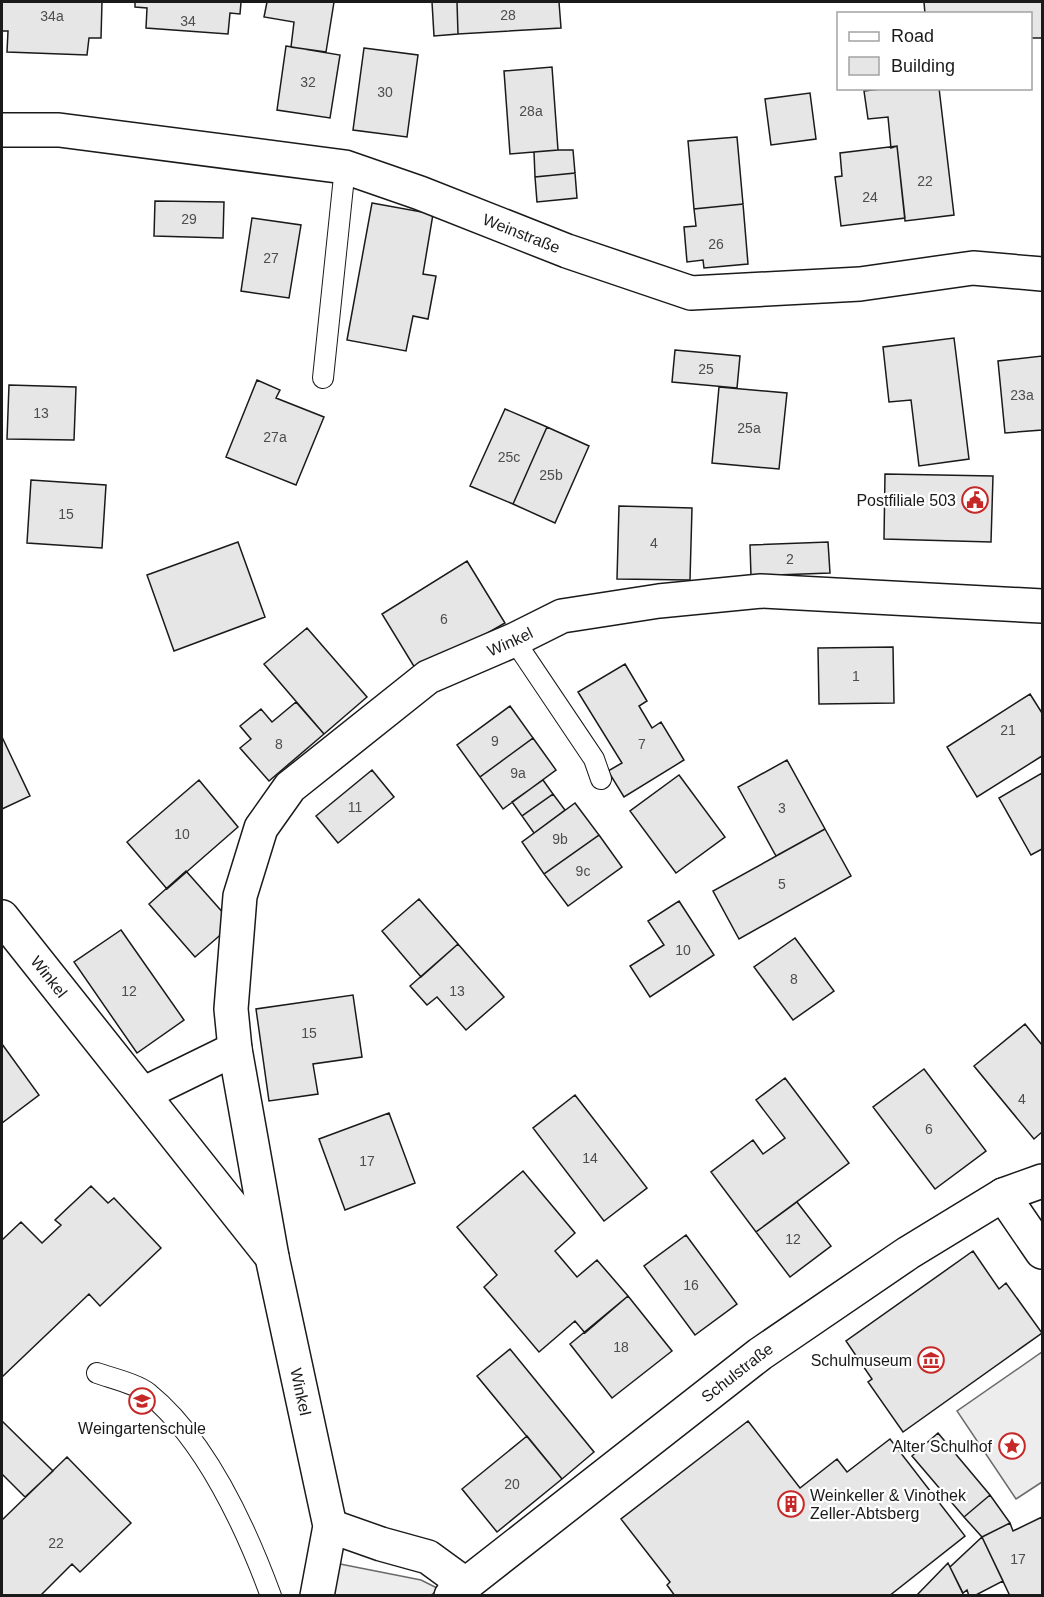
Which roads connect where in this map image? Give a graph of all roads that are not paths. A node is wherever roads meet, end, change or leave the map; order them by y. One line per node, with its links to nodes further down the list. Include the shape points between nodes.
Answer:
1 (2, 130): 2 (street, Weinstraße, via 60,130)
2 (345, 167): 3 (street, Weinstraße, via 567,251 692,293 860,284 973,268); 4 (lane)
3 (1042, 274)
4 (323, 378)
5 (1042, 606): 6 (street, Winkel, via 761,591 562,616)
6 (514, 640): 7 (lane, via 594,759); 9 (street, Winkel, via 428,677 290,787 261,828 240,896 231,1009)
7 (601, 779)
8 (2, 917): 10 (street, Winkel)
9 (235, 1049): 10 (street); 14 (street, Winkel)
10 (142, 1094): 14 (street, Winkel)
11 (1042, 1180): 12 (street, Schulstraße)
12 (1003, 1195): 13 (street); 17 (street, Schulstraße, via 908,1253 760,1354)
13 (1042, 1252)
14 (272, 1257): 16 (street, Winkel)
15 (97, 1372): 18 (lane, via 146,1391 184,1427 216,1478 257,1559)
16 (330, 1526): 17 (street, via 428,1557); 19 (street, Winkel)
17 (458, 1590)
18 (270, 1596)
19 (317, 1596)

